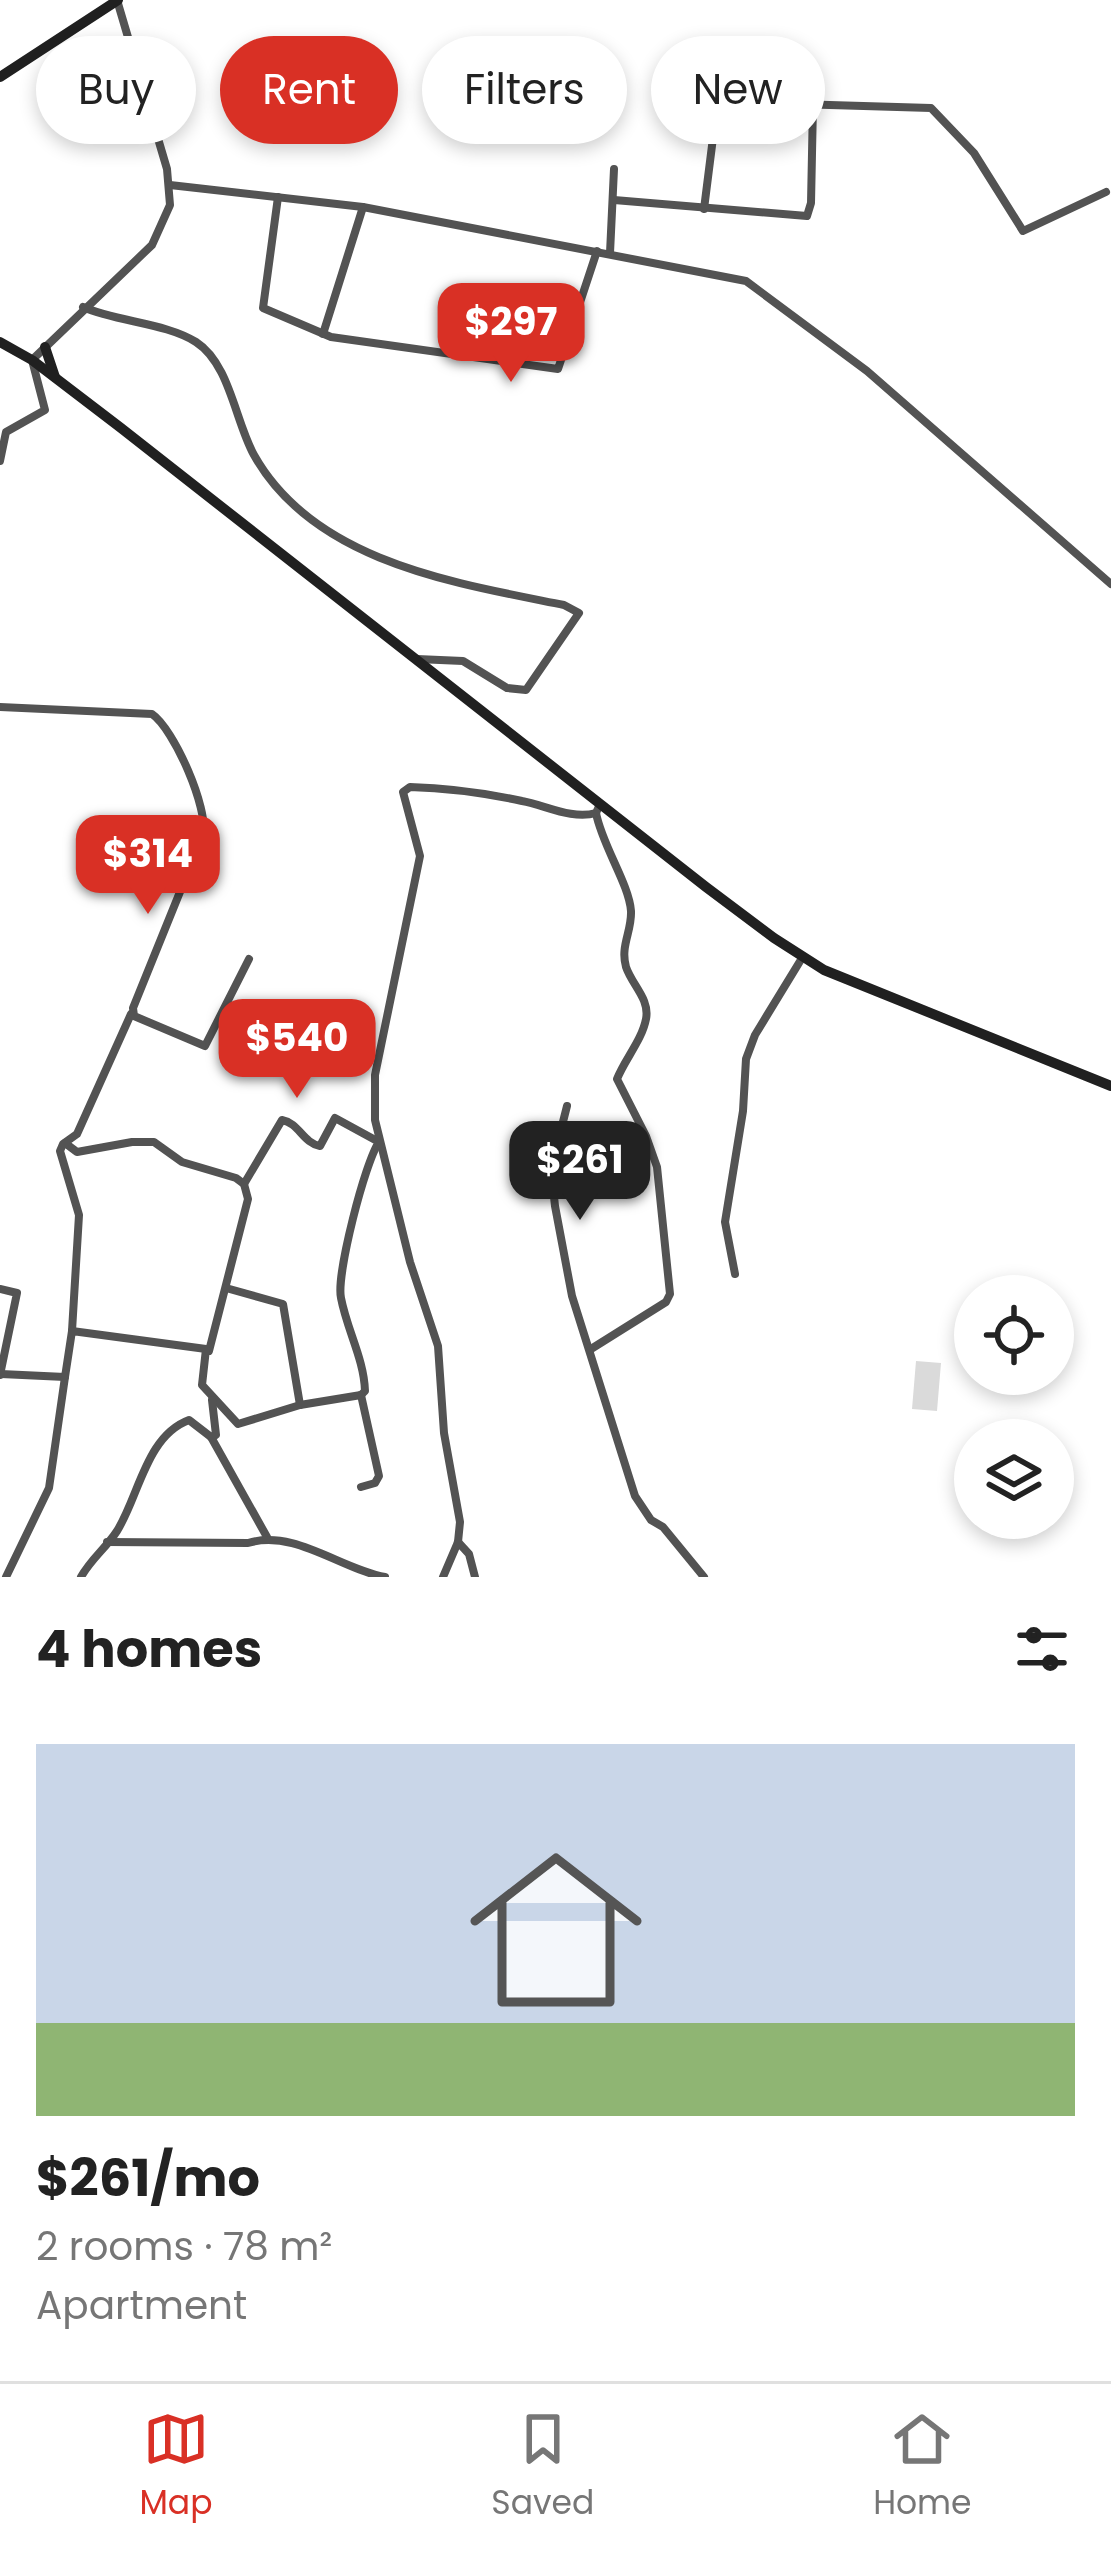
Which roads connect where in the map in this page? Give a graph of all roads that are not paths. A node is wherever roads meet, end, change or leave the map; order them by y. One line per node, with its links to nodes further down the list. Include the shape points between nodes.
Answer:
1 (117, 0): 2 (main road); 7 (street)
2 (0, 77)
3 (825, 104): 8 (street, via 932,108 974,153 1023,231)
4 (713, 144): 12 (street)
5 (813, 144): 12 (street, via 807,216)
6 (614, 169): 10 (street)
7 (170, 185): 9 (street); 15 (street, via 166,220 152,245)
8 (1106, 193)
9 (278, 197): 11 (street); 16 (street, via 263,308)
10 (614, 200): 12 (street); 14 (street)
11 (363, 207): 13 (street); 16 (street)
12 (704, 209)
13 (598, 251): 14 (street); 16 (street, via 558,368)
14 (610, 253): 22 (street, via 757,286)
15 (83, 308): 18 (street); 23 (street, via 182,335 206,350 266,473 331,532 400,566 579,614 526,690 452,658)
16 (323, 334)
17 (0, 342): 19 (main road)
18 (45, 347): 19 (street); 20 (main road)
19 (32, 360): 20 (main road); 21 (street, via 45,410 6,432)
20 (57, 380): 23 (main road)
21 (0, 461)
22 (1111, 584)
23 (416, 659): 25 (main road)
24 (0, 706): 28 (street, via 152,714 192,782 203,835)
25 (598, 808): 26 (main road); 31 (street, via 582,816 487,794 406,788 420,856 375,1075); 38 (street, via 630,905 625,961 647,1009 617,1079 657,1167 670,1294)
26 (802, 958): 29 (main road); 34 (street, via 746,1059 725,1222)
27 (249, 959): 28 (street, via 205,1046)
28 (132, 1012): 32 (street, via 77,1134)
29 (1111, 1086)
30 (567, 1106): 38 (street, via 551,1176 572,1296)
31 (379, 1142): 33 (street, via 335,1118 320,1146 282,1120); 42 (street, via 340,1285 364,1372); 49 (street, via 436,1337)
32 (65, 1143): 33 (street, via 77,1152 154,1142 182,1162); 37 (street, via 60,1156 79,1215)
33 (244, 1184): 35 (street, via 248,1199)
34 (735, 1274)
35 (226, 1288): 39 (street); 44 (street, via 283,1304)
36 (0, 1289): 40 (street, via 16,1293)
37 (71, 1331): 39 (street); 41 (street)
38 (591, 1349): 55 (street, via 635,1496)
39 (208, 1352): 43 (street, via 202,1385)
40 (0, 1375): 41 (street)
41 (65, 1377): 50 (street, via 49,1488)
42 (361, 1395): 44 (street); 46 (street, via 380,1476)
43 (212, 1400): 44 (street, via 238,1424); 45 (street)
44 (300, 1405)
45 (211, 1437): 47 (street); 48 (street, via 189,1420 171,1429)
46 (361, 1487)
47 (267, 1538): 48 (street); 52 (street)
48 (107, 1542): 51 (street)
49 (458, 1542): 53 (street); 54 (street)
50 (6, 1577)
51 (81, 1577)
52 (385, 1577)
53 (443, 1577)
54 (475, 1577)
55 (704, 1577)

